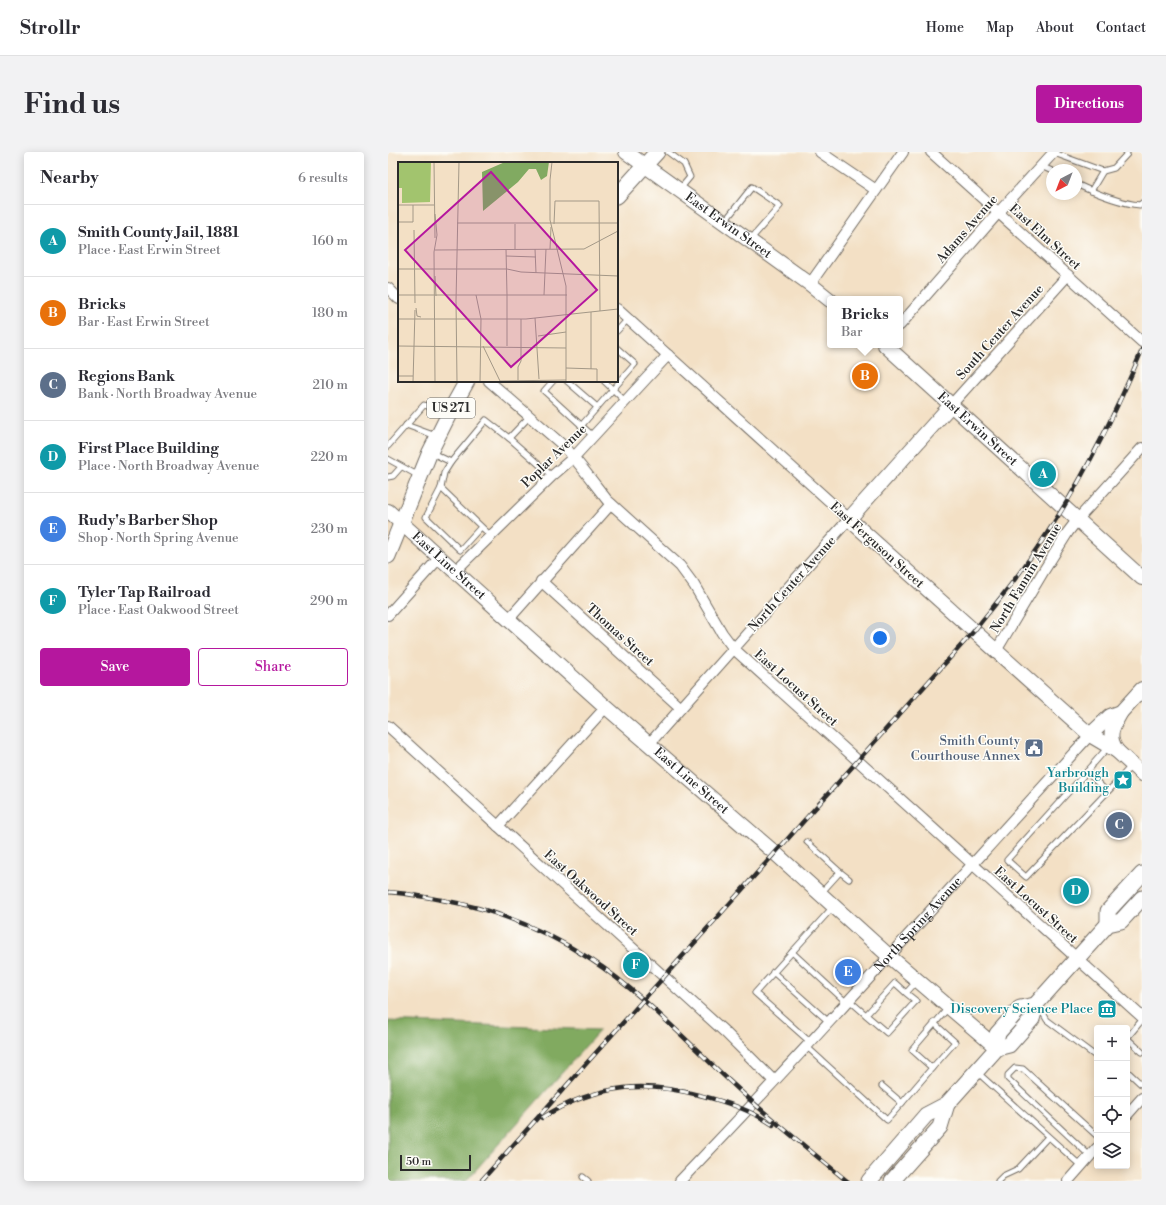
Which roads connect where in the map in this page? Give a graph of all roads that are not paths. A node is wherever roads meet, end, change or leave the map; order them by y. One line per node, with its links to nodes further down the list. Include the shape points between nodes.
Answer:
1 (626, 152): 9 (main road, East Erwin Street)
2 (657, 152): 9 (main road)
3 (668, 152): 14 (lane, via 684,164 690,177)
4 (820, 152): 15 (street)
5 (903, 152): 15 (street)
6 (931, 152): 19 (street, East Elm Street)
7 (1054, 152): 10 (street, Adams Avenue); 12 (lane)
8 (1127, 154): 12 (lane, via 1114,168)
9 (645, 166): 14 (main road, East Erwin Street); 17 (main road)
10 (1041, 166): 11 (lane); 19 (street, Adams Avenue)
11 (1046, 169)
12 (1103, 171): 16 (lane)
13 (1082, 187): 16 (lane)
14 (679, 190): 20 (main road, East Erwin Street)
15 (876, 190): 23 (street)
16 (1091, 191): 18 (lane, via 1129,204)
17 (618, 195)
18 (1142, 203)
19 (998, 213): 22 (street, East Elm Street); 29 (street, Adams Avenue)
20 (724, 222): 21 (main road, East Erwin Street); 21 (lane, via 752,187 780,206)
21 (750, 240): 23 (main road, East Erwin Street)
22 (1068, 275): 31 (street, East Elm Street); 42 (street, South Center Avenue)
23 (810, 284): 26 (main road, East Erwin Street)
24 (388, 288): 25 (street)
25 (398, 297)
26 (827, 298)
27 (618, 310): 28 (street, East Ferguson Street)
28 (628, 319): 30 (lane); 34 (street, East Ferguson Street)
29 (903, 322)
30 (618, 330)
31 (1142, 342)
32 (887, 348): 42 (main road, East Erwin Street)
33 (618, 349): 40 (lane, via 635,364)
34 (668, 355): 41 (street, Poplar Avenue); 65 (street, East Ferguson Street)
35 (466, 382): 44 (main road, US 271)
36 (490, 382): 45 (street, East Locust Street)
37 (552, 382): 47 (lane, via 544,391)
38 (568, 382): 43 (lane)
39 (605, 382): 40 (lane)
40 (613, 389): 41 (lane); 43 (lane)
41 (625, 401): 49 (street, Poplar Avenue)
42 (951, 405): 64 (main road, East Erwin Street); 65 (main road, North Center Avenue)
43 (597, 407): 47 (lane)
44 (449, 413): 46 (lane, via 424,405); 48 (main road, US 271)
45 (530, 416): 50 (lane); 54 (street, East Locust Street)
46 (406, 425): 48 (lane); 51 (lane)
47 (581, 426): 49 (lane)
48 (437, 436): 53 (main road, US 271)
49 (593, 436): 54 (street, Poplar Avenue)
50 (509, 438): 56 (lane, via 486,420); 59 (lane)
51 (388, 446)
52 (1142, 448): 64 (street, North Fannin Avenue)
53 (430, 452): 56 (lane); 58 (main road, US 271)
54 (574, 457): 59 (street, Poplar Avenue); 62 (street, East Locust Street)
55 (388, 459): 57 (lane)
56 (451, 462): 61 (lane, via 444,473)
57 (401, 467): 58 (lane); 60 (lane, via 393,476)
58 (420, 476): 66 (main road, US 271)
59 (552, 476): 68 (street, Poplar Avenue)
60 (388, 477)
61 (441, 488): 67 (lane); 67 (lane, via 426,517 460,550)
62 (611, 504): 73 (street); 76 (street, East Locust Street, via 680,566)
63 (388, 512): 66 (main road, East Line Street)
64 (1078, 519): 72 (main road, East Erwin Street); 77 (street, North Fannin Avenue)
65 (849, 520): 76 (street, North Center Avenue); 77 (main road, East Ferguson Street)
66 (401, 523): 69 (main road, US 271); 70 (main road, East Line Street)
67 (482, 527): 68 (lane)
68 (491, 536): 71 (street, Poplar Avenue)
69 (388, 556)
70 (440, 557): 71 (main road, East Line Street); 74 (street)
71 (455, 571): 75 (main road, East Line Street)
72 (1142, 578)
73 (541, 581): 75 (street); 80 (street, Thomas Street)
74 (388, 615)
75 (508, 620): 79 (main road, East Line Street)
76 (734, 649): 80 (street, North Center Avenue); 91 (street, East Locust Street)
77 (996, 652): 83 (main road, East Ferguson Street)
78 (1142, 689): 81 (main road, North Spring Avenue)
79 (606, 707): 84 (main road, East Line Street); 89 (street)
80 (681, 708): 84 (street, North Center Avenue)
81 (1121, 712): 83 (main road, North Spring Avenue, via 1110,716); 85 (main road, via 1113,726)
82 (388, 726): 89 (street, East Oakwood Street)
83 (1090, 735): 85 (main road, East Ferguson Street); 91 (street, North Spring Avenue)
84 (649, 744): 95 (main road, East Line Street)
85 (1113, 749): 86 (main road, East Ferguson Street); 87 (lane)
86 (1137, 770): 88 (lane)
87 (1086, 772): 88 (lane); 88 (lane, via 1007,860 1026,877)
88 (1107, 792)
89 (498, 826): 121 (street, East Oakwood Street, via 720,1028)
90 (806, 842): 92 (lane)
91 (972, 864): 100 (street, North Spring Avenue); 101 (street, East Locust Street)
92 (840, 872): 94 (lane); 95 (lane)
93 (1142, 874): 98 (main road, via 1108,911)
94 (849, 879)
95 (820, 894): 97 (main road, East Line Street)
96 (1142, 898): 98 (main road, via 1121,921)
97 (834, 906): 99 (lane); 100 (main road, East Line Street)
98 (1108, 924): 101 (main road)
99 (792, 952): 102 (lane); 105 (lane)
100 (889, 956): 103 (main road, East Line Street); 105 (street, North Spring Avenue)
101 (1077, 959): 106 (main road); 109 (street, East Locust Street)
102 (774, 972): 110 (lane); 114 (lane, via 755,993)
103 (918, 980): 104 (lane); 107 (main road, East Line Street)
104 (906, 993): 108 (lane, via 895,983); 108 (lane, via 916,1002 887,1033)
105 (848, 1001): 108 (lane); 110 (street, North Spring Avenue)
106 (1036, 1004): 115 (main road, via 1032,1019 1009,1044); 117 (lane, via 1048,1020)
107 (949, 1007): 111 (lane); 115 (main road, East Line Street)
108 (866, 1015)
109 (1142, 1019): 112 (lane)
110 (829, 1022): 114 (street, North Spring Avenue)
111 (934, 1024): 118 (lane, via 912,1050); 118 (lane, via 955,1042)
112 (1130, 1034)
113 (1130, 1041): 116 (lane)
114 (808, 1044): 121 (street, North Spring Avenue); 125 (lane, via 887,1120)
115 (997, 1048): 119 (main road)
116 (1142, 1052)
117 (1094, 1055)
118 (932, 1068): 125 (lane)
119 (976, 1071): 126 (main road); 129 (lane)
120 (1130, 1074): 122 (lane)
121 (774, 1081): 134 (street, North Spring Avenue)
122 (1142, 1085)
123 (882, 1086): 125 (lane)
124 (1142, 1098): 127 (street)
125 (902, 1103)
126 (947, 1104): 135 (main road, via 926,1114); 136 (main road, via 940,1127)
127 (1130, 1111)
128 (1094, 1133): 130 (lane, via 1023,1068 1015,1068 1008,1076 1008,1079)
129 (1048, 1137): 131 (lane); 137 (lane, via 1018,1169)
130 (1094, 1152): 131 (street)
131 (1081, 1166): 138 (street)
132 (583, 1177): 133 (lane)
133 (588, 1181)
134 (680, 1181)
135 (869, 1181)
136 (892, 1181)
137 (998, 1181)
138 (1068, 1181)

